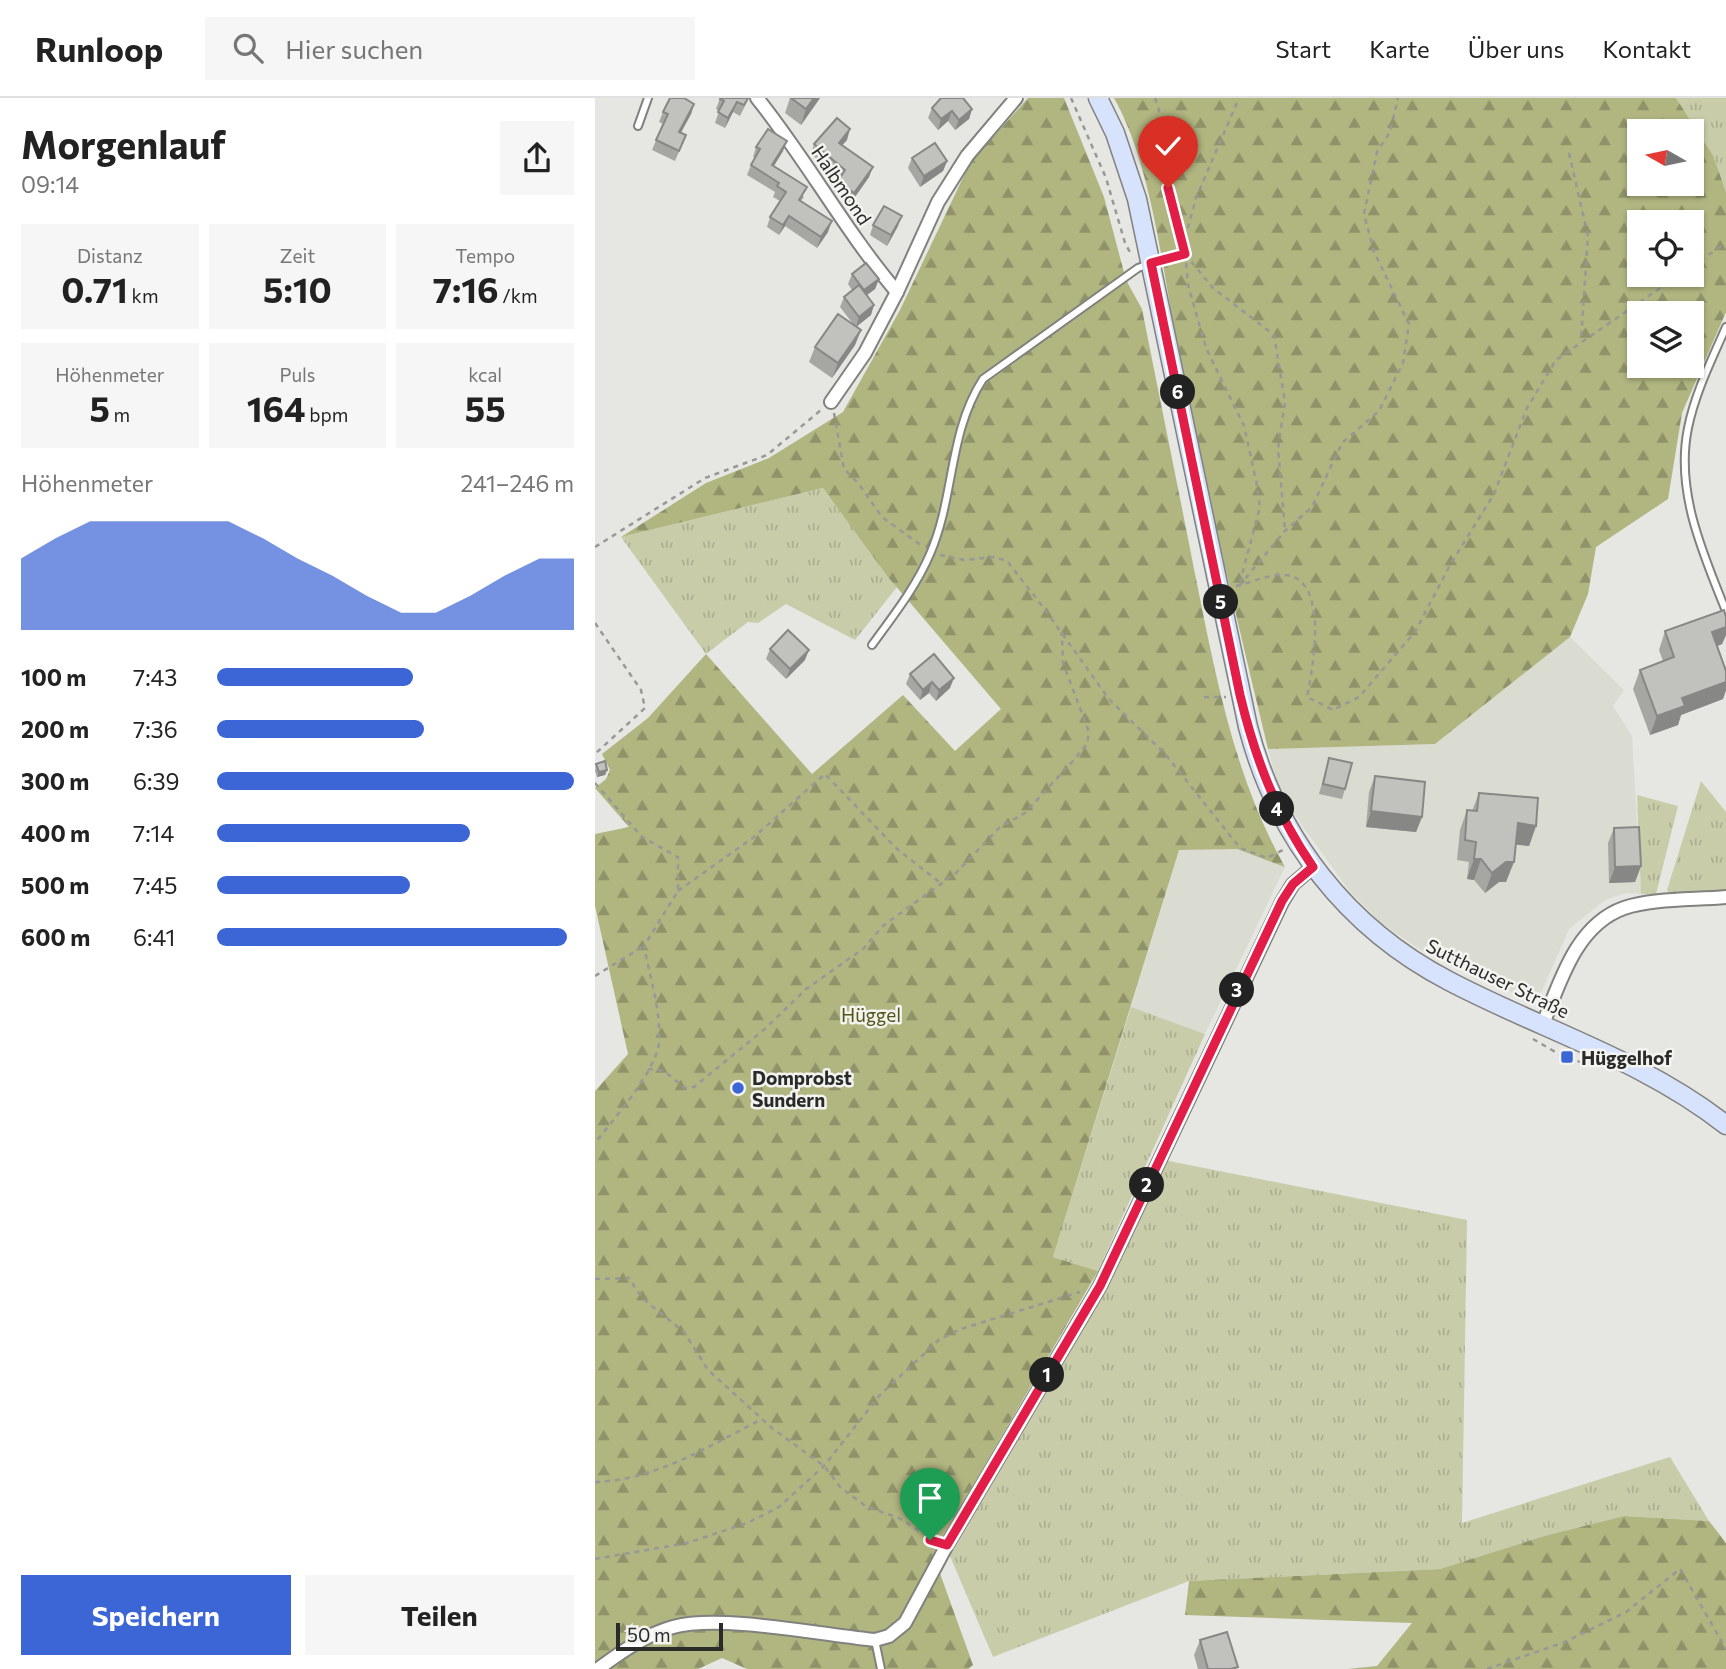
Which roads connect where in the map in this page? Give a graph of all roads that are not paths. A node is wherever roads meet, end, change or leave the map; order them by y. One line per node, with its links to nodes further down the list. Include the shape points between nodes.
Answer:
1 (648, 98): 5 (lane)
2 (757, 98): 7 (street, Halbmond, via 863,251)
3 (1016, 98): 7 (street, via 967,156 937,202)
4 (1098, 98): 6 (street, Sutthauser Straße, via 1128,169)
5 (638, 126)
6 (1151, 263): 11 (lane, via 983,379 957,434 931,552); 12 (street, Sutthauser Straße, via 1248,727 1271,797)
7 (897, 292): 9 (street, via 865,353)
8 (1726, 327): 10 (lane, via 1688,427 1684,457 1696,528)
9 (831, 402)
10 (1726, 611)
11 (872, 645)
12 (1313, 867): 14 (street, Sutthauser Straße, via 1346,906 1396,949 1451,983); 16 (street, via 1282,901 1100,1286 905,1623)
13 (1726, 897): 14 (street, via 1624,908 1608,917 1581,941)
14 (1543, 1024): 15 (street, Sutthauser Straße, via 1653,1076)
15 (1726, 1125)
16 (875, 1640): 17 (street, via 722,1623 674,1627 633,1644); 18 (lane)
17 (598, 1669)
18 (881, 1669)

